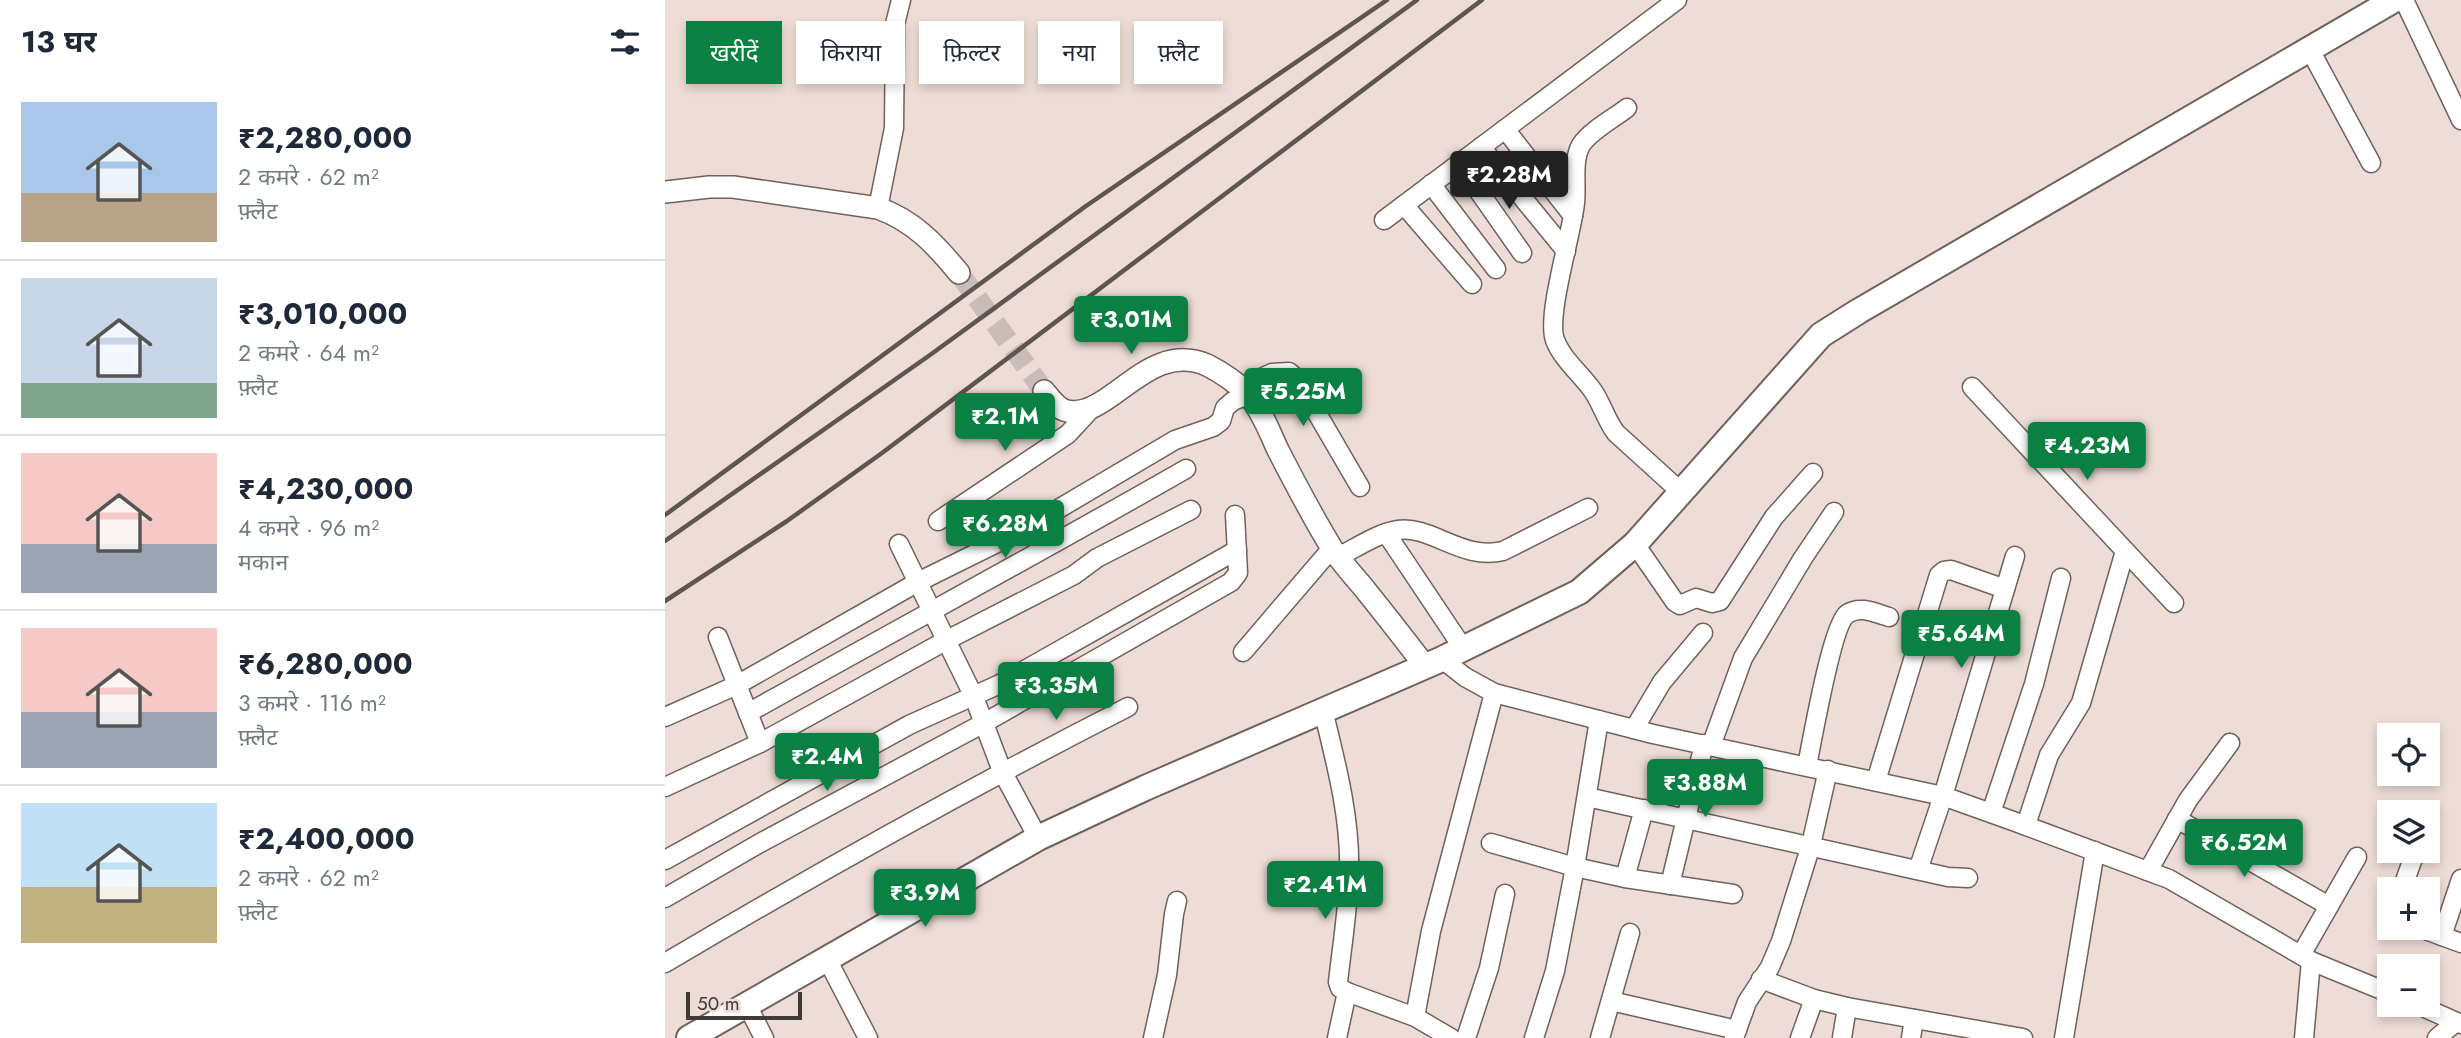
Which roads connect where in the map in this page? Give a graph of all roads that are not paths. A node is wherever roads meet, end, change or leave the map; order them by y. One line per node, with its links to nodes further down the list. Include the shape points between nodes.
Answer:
1 (1677, 0): 9 (street)
2 (2394, 0): 5 (main road)
3 (2404, 0): 8 (street)
4 (899, 7): 16 (street, via 896,110)
5 (2368, 7): 6 (main road)
6 (2309, 48): 12 (street); 31 (main road, via 1821,335)
7 (1627, 108): 17 (street, via 1580,148)
8 (2461, 120)
9 (1505, 129): 10 (street); 17 (street)
10 (1481, 147): 11 (street); 19 (street)
11 (1459, 163): 13 (street); 20 (street)
12 (2371, 163)
13 (1431, 184): 15 (street); 21 (street)
14 (665, 192): 16 (street, via 733,187)
15 (1404, 205): 18 (street); 23 (street)
16 (878, 208): 22 (street, via 930,238)
17 (1573, 216): 19 (street)
18 (1384, 220)
19 (1566, 251): 31 (street, via 1554,312 1553,332 1560,349 1624,442)
20 (1522, 253)
21 (1496, 269)
22 (959, 273)
23 (1472, 284)
24 (1972, 387): 41 (street)
25 (1241, 388): 27 (street, via 1207,365 1182,360 1159,365); 30 (street, via 1272,373 1289,372); 42 (street, via 1258,408); 45 (street, via 1213,427 1175,440 1021,531)
26 (1044, 391): 27 (street, via 1058,408 1068,412)
27 (1092, 408): 36 (street, via 1068,434)
28 (1186, 469): 48 (street)
29 (1813, 472): 39 (street, via 1767,526 1720,601 1696,598 1680,605 1675,602)
30 (1360, 487)
31 (1681, 492): 39 (main road)
32 (1588, 508): 37 (street, via 1491,554 1412,530)
33 (1191, 510): 52 (street)
34 (1834, 512): 67 (street, via 1744,658)
35 (1235, 515): 40 (street)
36 (938, 521)
37 (1386, 533): 42 (street); 54 (street)
38 (899, 544): 45 (street)
39 (1635, 544): 54 (main road, via 1579,592)
40 (1237, 550): 57 (street); 63 (street, via 1238,573 1231,582)
41 (2125, 551): 47 (street); 79 (street, via 2081,703 2049,755)
42 (1335, 552): 53 (street); 54 (street)
43 (2015, 556): 46 (street)
44 (2061, 578): 76 (street, via 2034,684)
45 (918, 582): 48 (street); 55 (street)
46 (2005, 589): 71 (street, via 1951,570 1939,575); 73 (street)
47 (2173, 603)
48 (932, 610): 52 (street); 60 (street)
49 (1889, 617): 68 (street, via 1864,610 1844,616 1834,638)
50 (1703, 634): 64 (street, via 1662,682)
51 (718, 637): 55 (street)
52 (947, 640): 57 (street); 65 (street)
53 (1243, 652)
54 (1444, 658): 56 (street, via 1465,677); 59 (main road)
55 (737, 685): 60 (street); 61 (street)
56 (1494, 693): 62 (street); 112 (street, via 1431,931)
57 (974, 697): 63 (street); 85 (street, via 909,725)
58 (1128, 707): 70 (street)
59 (1323, 710): 80 (main road); 106 (street, via 1339,772 1349,848 1338,982)
60 (748, 713): 65 (street)
61 (665, 717)
62 (1599, 720): 64 (street); 74 (street)
63 (983, 723): 70 (street); 95 (street)
64 (1634, 729): 67 (street)
65 (760, 743): 72 (street)
66 (2230, 743): 78 (street)
67 (1708, 745): 68 (street); 77 (street)
68 (1807, 766): 69 (street)
69 (1828, 770): 71 (street); 82 (street)
70 (1002, 771): 80 (street); 103 (street)
71 (1876, 781): 73 (street)
72 (665, 787)
73 (1943, 796): 76 (street); 87 (street)
74 (1587, 797): 75 (street); 86 (street)
75 (1644, 809): 77 (street); 89 (street)
76 (1991, 813): 79 (street)
77 (1686, 818): 82 (street); 92 (street)
78 (2177, 819): 88 (street); 97 (street)
79 (2026, 825): 83 (street)
80 (1038, 838): 102 (main road)
81 (1491, 843): 86 (street)
82 (1811, 845): 87 (street); 104 (street, via 1781,941)
83 (2095, 851): 88 (street); 130 (street)
84 (2357, 856): 97 (street)
85 (665, 860)
86 (1576, 867): 89 (street); 124 (street, via 1555,971)
87 (1918, 870): 90 (street)
88 (2148, 871): 101 (street)
89 (1625, 878): 92 (street)
90 (1968, 878)
91 (2461, 879): 99 (street)
92 (1669, 885): 94 (street)
93 (1505, 894): 123 (street, via 1489,968)
94 (1733, 894)
95 (665, 898)
96 (1177, 901): 120 (street)
97 (2329, 906): 101 (street)
98 (1630, 933): 108 (street)
99 (2442, 936): 100 (street)
100 (2461, 943)
101 (2306, 958): 105 (street); 131 (street)
102 (827, 959): 109 (main road); 119 (street)
103 (665, 963)
104 (1761, 979): 107 (street); 115 (street)
105 (2377, 988)
106 (1347, 992): 112 (street); 121 (street)
107 (1814, 999): 110 (street); 126 (street)
108 (1611, 1002): 115 (street); 125 (street)
109 (747, 1005): 117 (main road); 118 (street)
110 (1847, 1007): 113 (street); 127 (street)
111 (2440, 1015): 114 (street)
112 (1415, 1017): 122 (street)
113 (1914, 1019): 116 (street); 128 (street)
114 (2459, 1023): 132 (street)
115 (1735, 1034)
116 (1986, 1035): 129 (street)
117 (689, 1038)
118 (764, 1038)
119 (868, 1038)
120 (1153, 1038)
121 (1337, 1038)
122 (1451, 1038)
123 (1466, 1038)
124 (1534, 1038)
125 (1600, 1038)
126 (1800, 1038)
127 (1842, 1038)
128 (1911, 1038)
129 (2023, 1038)
130 (2064, 1038)
131 (2304, 1038)
132 (2437, 1038)

